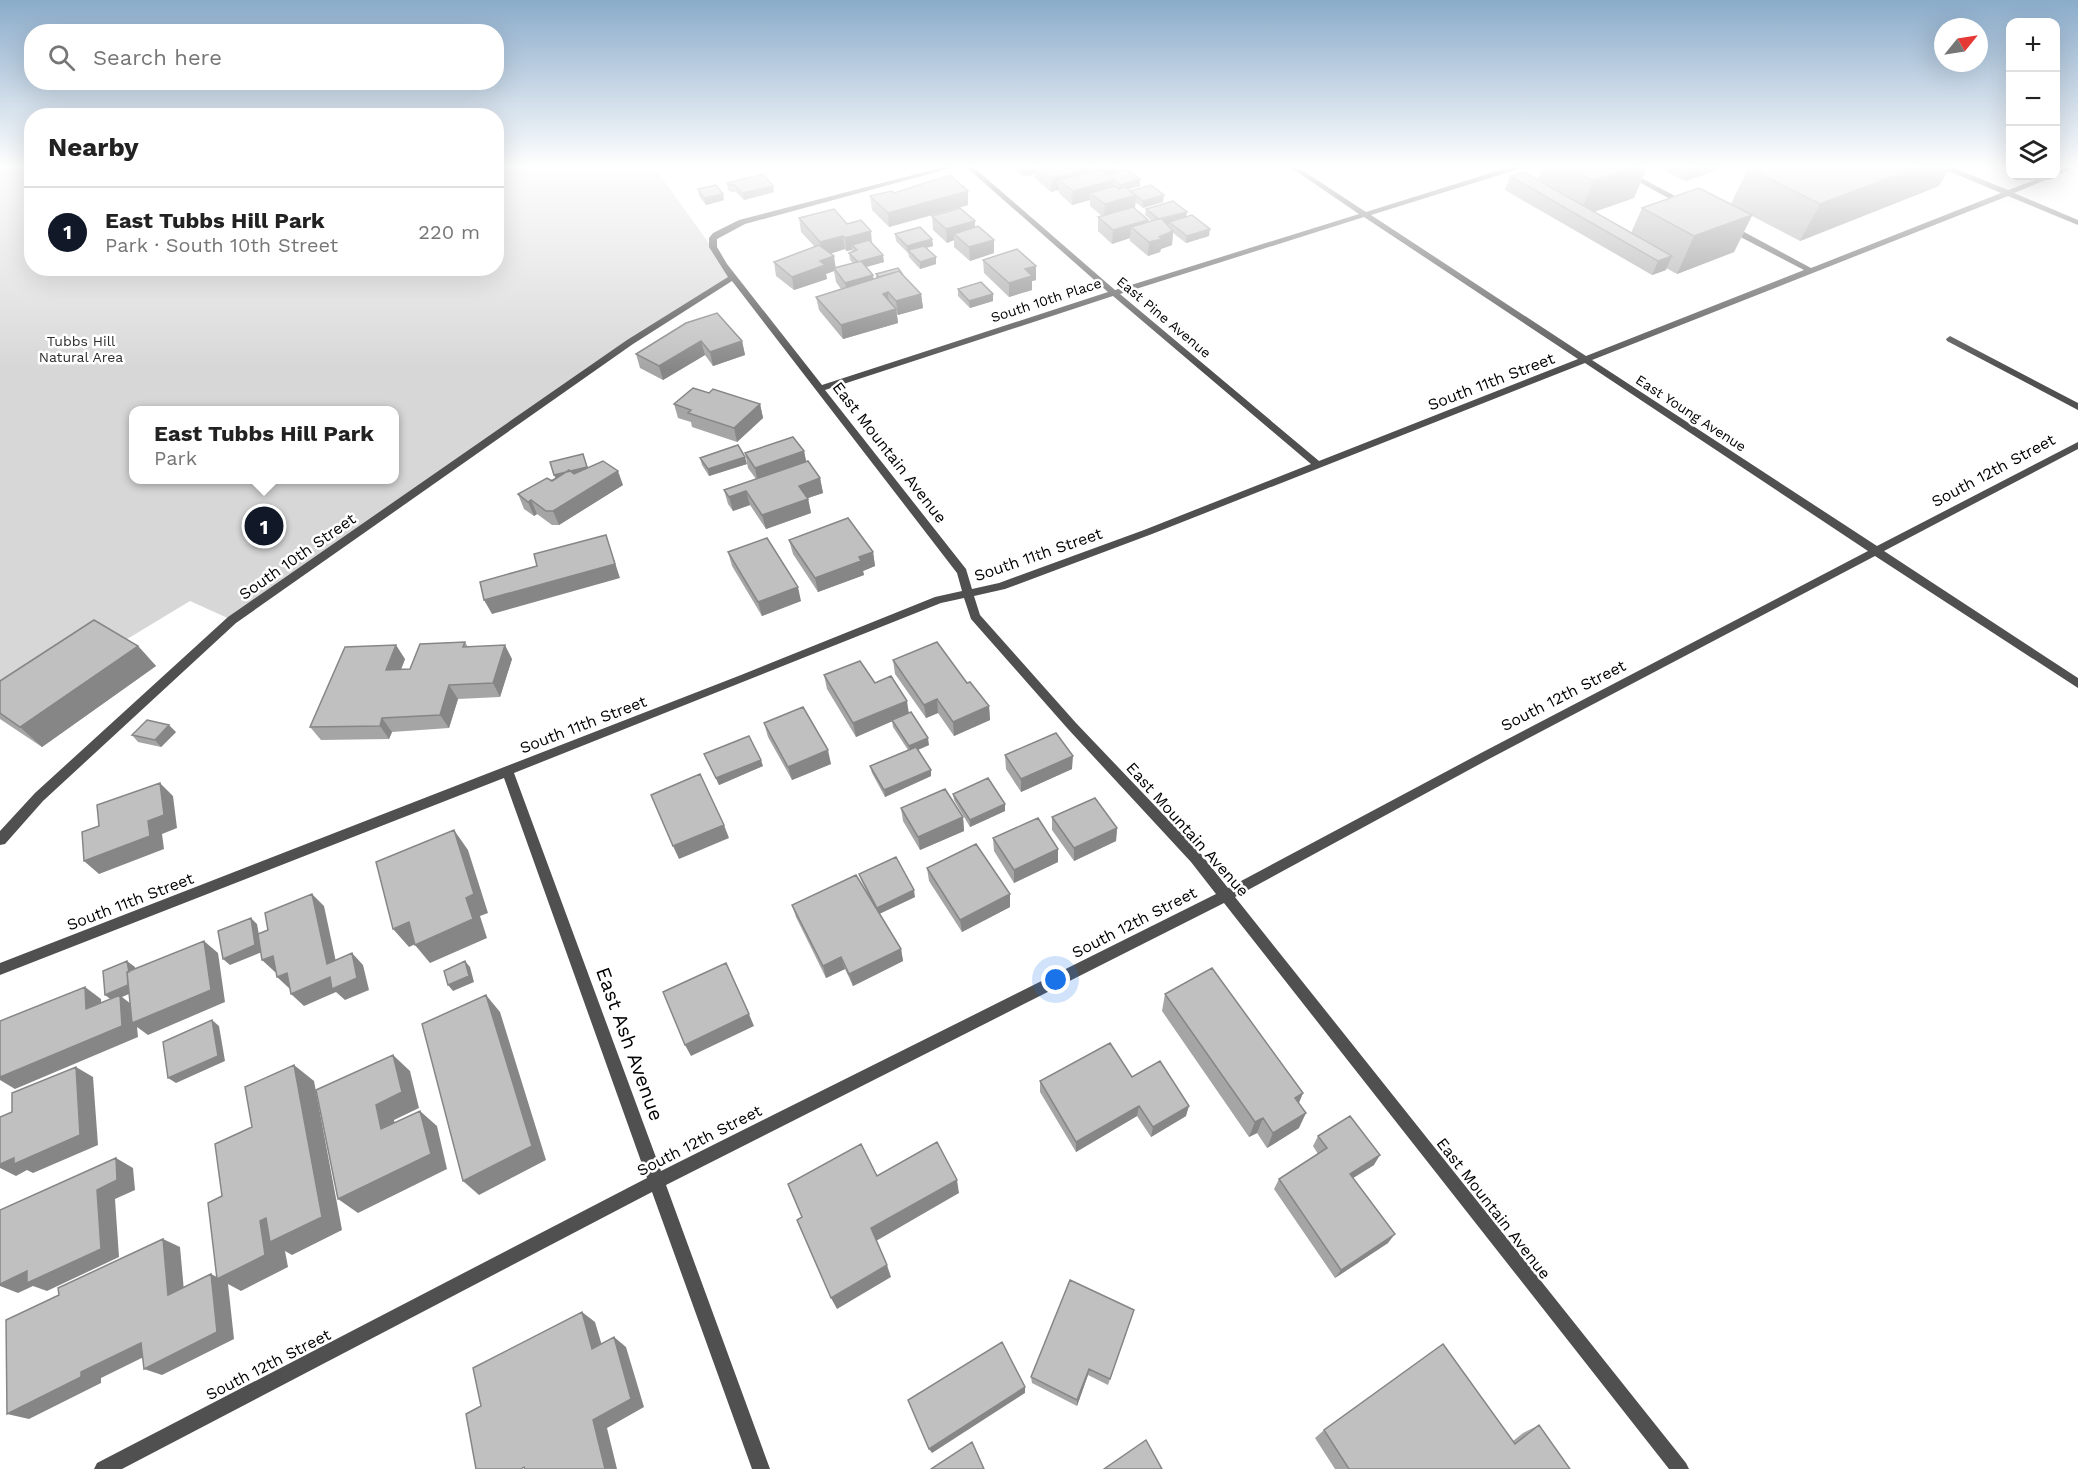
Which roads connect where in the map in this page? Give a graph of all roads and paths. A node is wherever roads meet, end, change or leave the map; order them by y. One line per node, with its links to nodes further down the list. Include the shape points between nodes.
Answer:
1 (719, 234): 8 (street, East Mountain Avenue, via 713,238 713,247)
2 (1046, 234): 9 (street, East Pine Avenue)
3 (1304, 234): 9 (street, South 10th Place)
4 (1395, 234): 11 (street, East Young Avenue)
5 (1741, 234): 7 (street)
6 (1907, 234): 7 (street, South 11th Street)
7 (1811, 271): 11 (street, South 11th Street)
8 (733, 277): 12 (street, East Mountain Avenue); 20 (street, South 10th Street, via 630,342 232,620 39,797)
9 (1114, 293): 12 (street, South 10th Place); 15 (street, East Pine Avenue)
10 (1950, 339): 13 (street)
11 (1586, 360): 15 (street, South 11th Street); 16 (street, East Young Avenue)
12 (820, 389): 17 (street, East Mountain Avenue, via 962,572)
13 (2078, 406)
14 (2078, 445): 16 (street, South 12th Street)
15 (1318, 465): 17 (street, South 11th Street, via 1001,586)
16 (1878, 552): 18 (street, East Young Avenue); 21 (street, South 12th Street, via 1485,756)
17 (969, 593): 19 (street, South 11th Street, via 939,600); 21 (street, East Mountain Avenue, via 975,616)
18 (2078, 684)
19 (507, 770): 22 (street, South 11th Street); 23 (street, East Ash Avenue)
20 (0, 840)
21 (1227, 896): 23 (street, South 12th Street); 26 (street, East Mountain Avenue)
22 (0, 969)
23 (657, 1181): 24 (street, South 12th Street); 25 (street, East Ash Avenue)
24 (103, 1469)
25 (761, 1469)
26 (1680, 1469)

